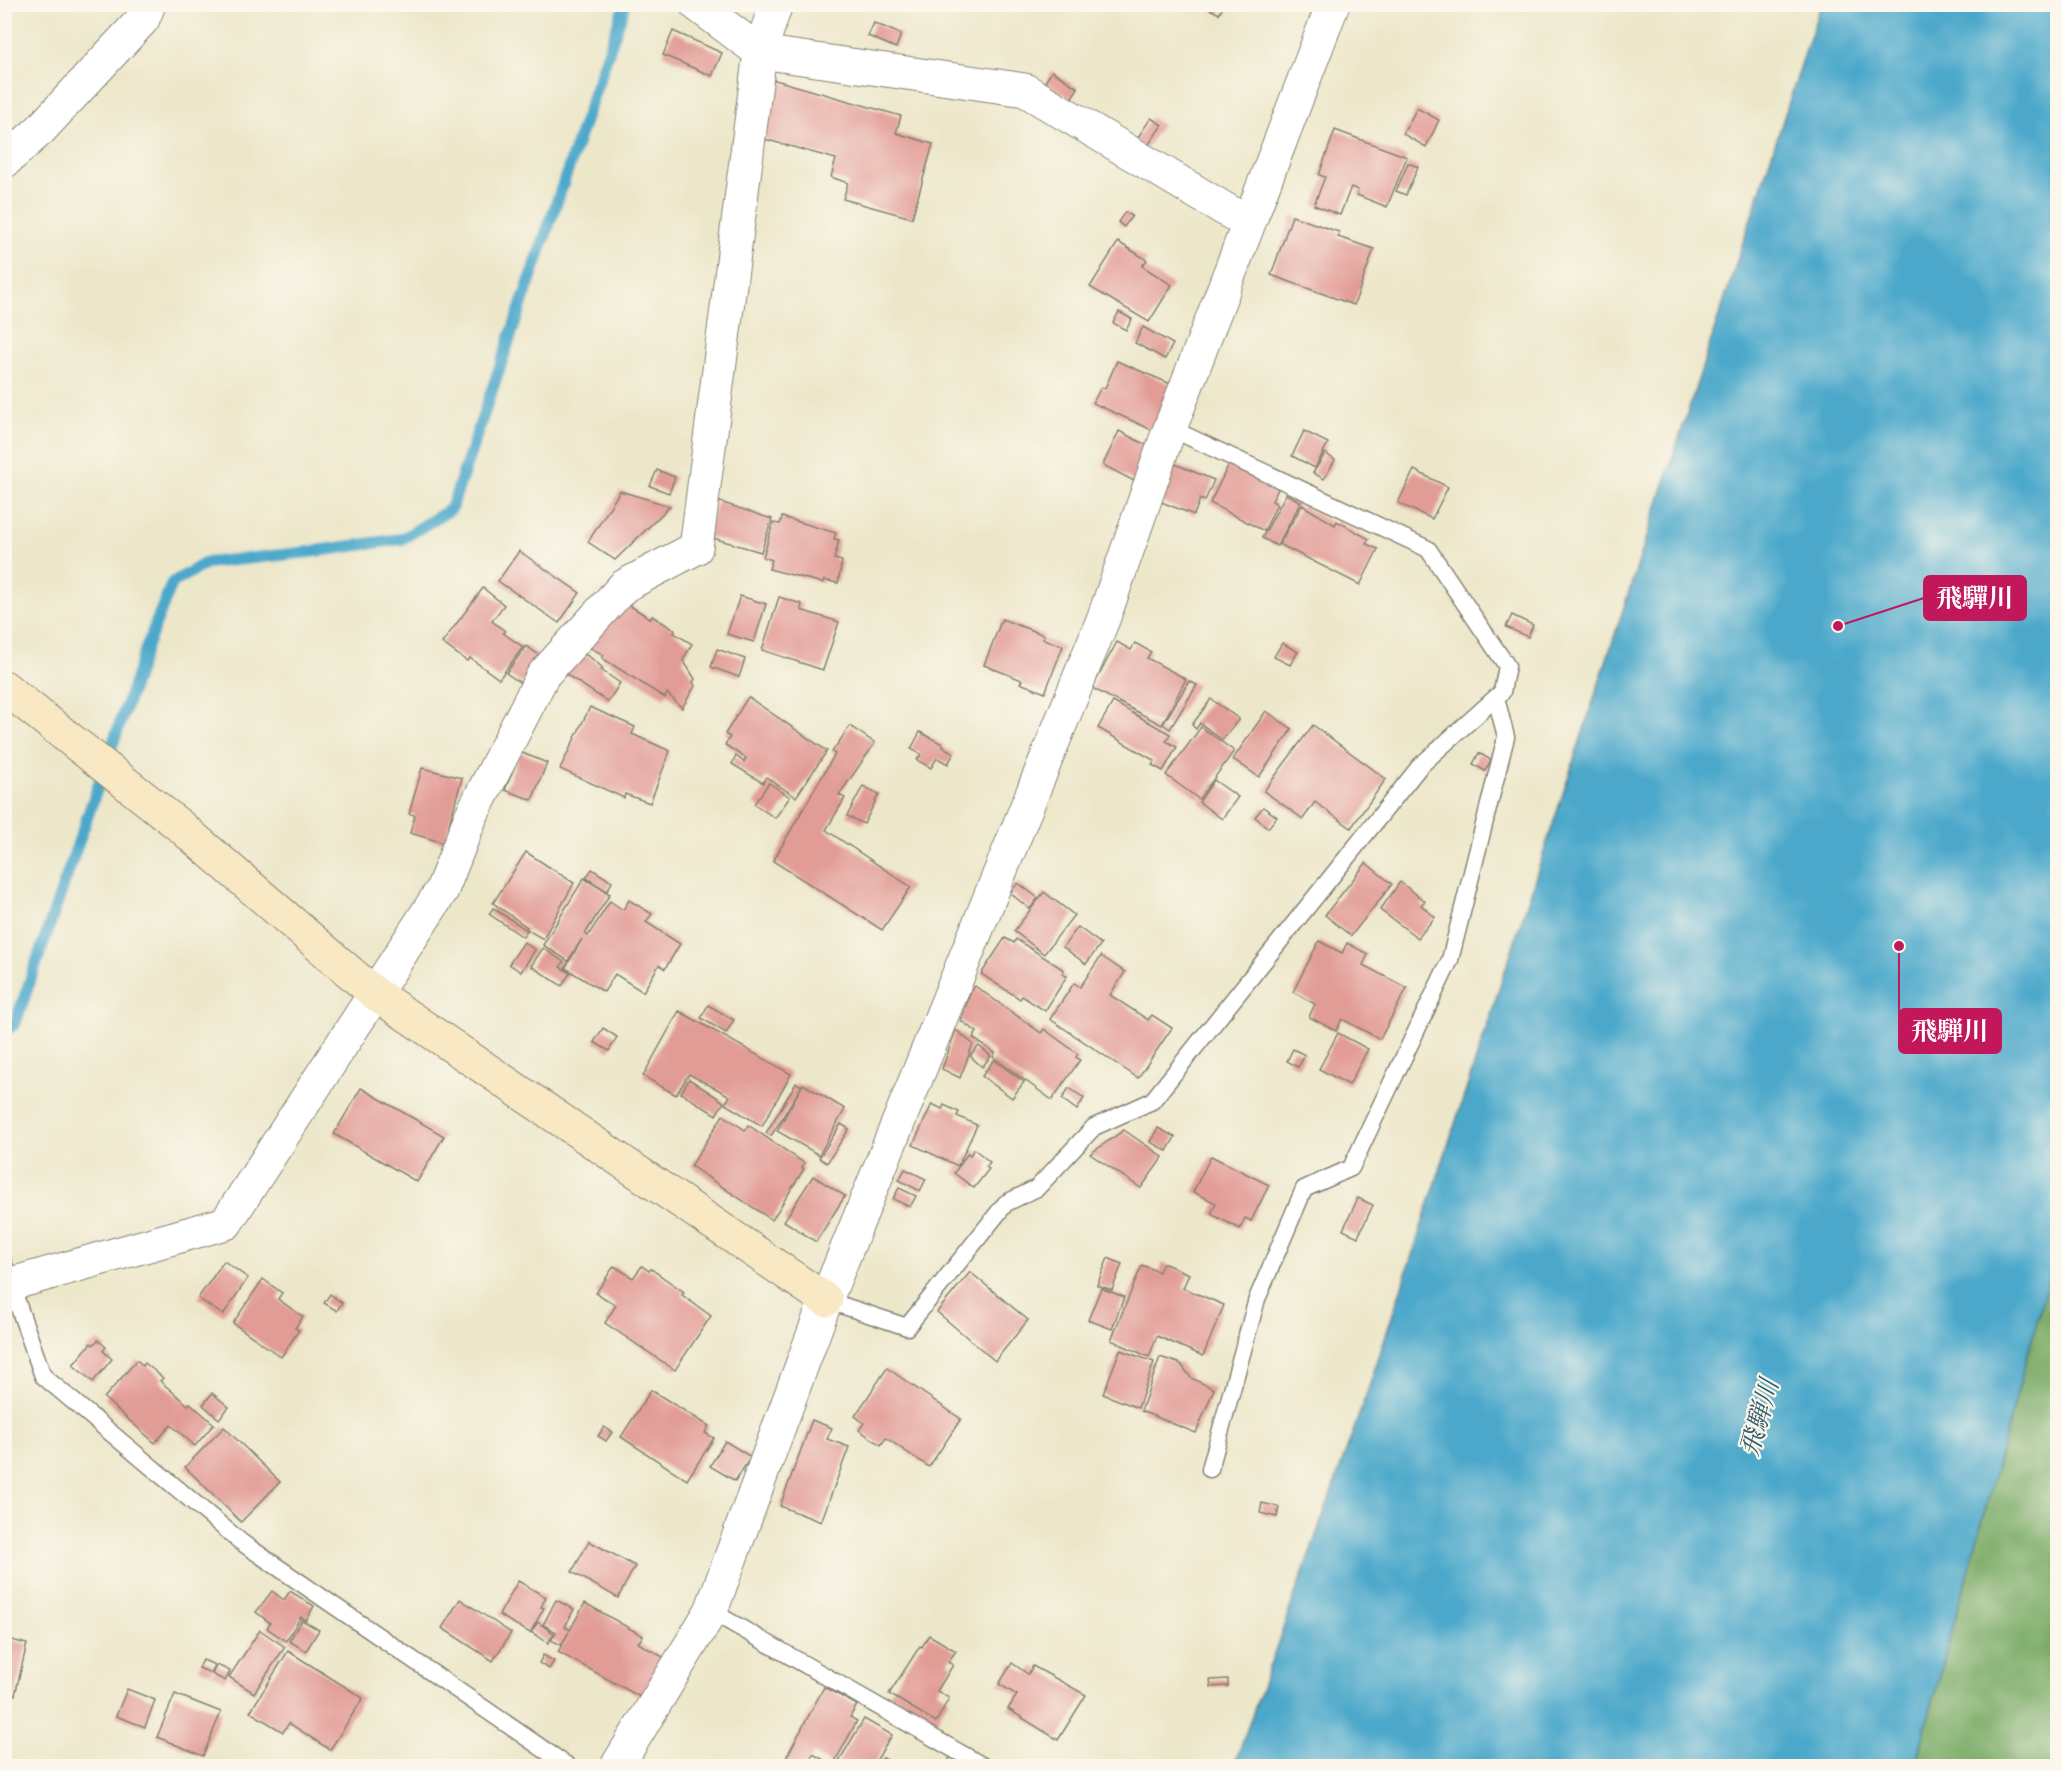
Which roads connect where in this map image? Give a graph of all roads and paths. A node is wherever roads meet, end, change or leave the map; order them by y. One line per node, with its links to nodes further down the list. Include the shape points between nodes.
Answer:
1 (149, 4): 6 (street, via 143,19 40,130)
2 (696, 4): 5 (street)
3 (776, 4): 5 (street)
4 (1333, 4): 7 (street)
5 (760, 52): 7 (street, via 1025,90); 11 (street, via 696,548 624,586 543,675 471,816 442,890)
6 (4, 162)
7 (1248, 224): 8 (street)
8 (1170, 428): 10 (lane, via 1428,549 1508,666 1502,692); 13 (street, via 1104,617)
9 (4, 687): 11 (street, via 180,826)
10 (1496, 698): 13 (lane, via 1420,766 1152,1101 1094,1127 1037,1188 1006,1203 907,1327); 14 (lane, via 1506,737 1450,960 1351,1168 1304,1189 1257,1299)
11 (374, 993): 12 (street, via 226,1223); 13 (street)
12 (7, 1279): 16 (lane, via 43,1376 240,1542)
13 (826, 1300): 15 (street)
14 (1210, 1469)
15 (711, 1611): 17 (street); 18 (lane)
16 (568, 1767)
17 (617, 1767)
18 (983, 1767)

